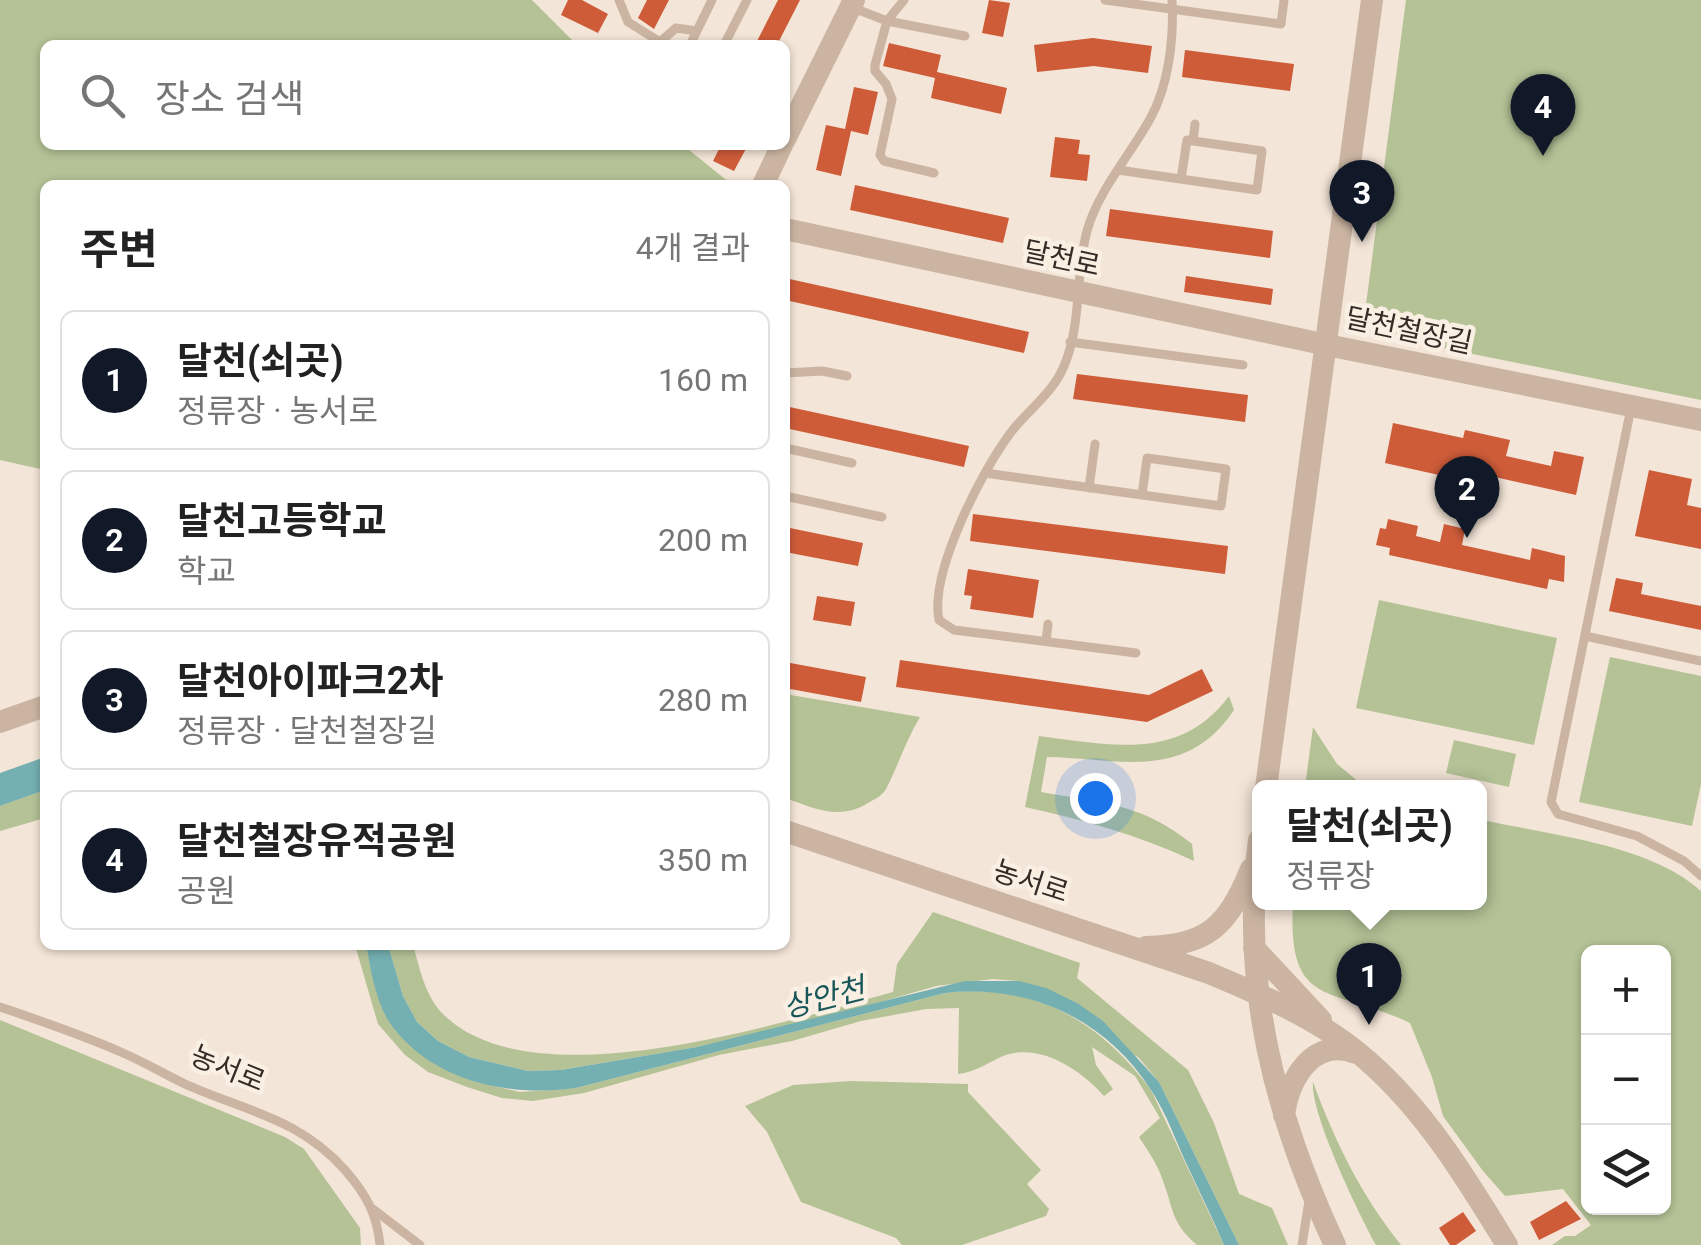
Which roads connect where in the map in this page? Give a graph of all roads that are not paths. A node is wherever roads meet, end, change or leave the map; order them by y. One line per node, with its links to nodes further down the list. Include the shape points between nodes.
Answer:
1 (619, 0): 15 (lane, via 628,22)
2 (712, 0): 13 (lane)
3 (747, 0): 18 (lane)
4 (904, 0): 12 (lane)
5 (1105, 0): 10 (lane)
6 (1203, 0): 11 (lane)
7 (1284, 0): 11 (lane, via 1281,24)
8 (1372, 0): 30 (street, 달천철장길)
9 (852, 4): 12 (lane); 20 (street)
10 (1172, 5): 11 (lane); 23 (lane, via 1161,90)
11 (1201, 13)
12 (888, 20): 14 (lane); 24 (lane, via 875,72 892,99 880,155)
13 (697, 31): 16 (lane, via 676,28); 17 (lane)
14 (964, 36)
15 (657, 40)
16 (666, 40)
17 (692, 40)
18 (727, 40)
19 (1195, 124): 21 (lane)
20 (790, 127)
21 (1193, 140): 25 (lane, via 1187,140); 25 (lane, via 1262,151 1256,190)
22 (779, 150): 26 (street)
23 (1118, 170): 25 (lane); 28 (lane, via 1088,230)
24 (934, 173)
25 (1182, 179)
26 (764, 180)
27 (790, 230): 28 (street, 달천로)
28 (1080, 292): 29 (lane); 30 (street, 달천로)
29 (1070, 342): 31 (lane); 39 (lane, via 1057,380 1010,433)
30 (1327, 345): 34 (street, 달천철장길); 51 (street)
31 (1243, 365)
32 (790, 373): 33 (lane)
33 (847, 376)
34 (1632, 406): 35 (street, 달천철장길); 45 (lane)
35 (1701, 420)
36 (1094, 444): 40 (lane)
37 (790, 449): 38 (lane)
38 (852, 463)
39 (986, 474): 40 (lane); 46 (lane, via 954,538 938,598 940,620 954,630)
40 (1089, 488): 41 (lane)
41 (1142, 495): 41 (lane, via 1147,458 1226,469 1221,506)
42 (790, 497): 43 (lane)
43 (882, 517)
44 (1048, 624): 46 (lane)
45 (1585, 636): 48 (lane); 54 (lane, via 1553,808 1565,818 1636,836)
46 (1046, 641): 47 (lane)
47 (1136, 652)
48 (1701, 661)
49 (40, 708): 50 (street)
50 (0, 722)
51 (1267, 780)
52 (790, 833): 56 (street, 농서로)
53 (1252, 860): 56 (street, via 1234,902 1204,936)
54 (1701, 876)
55 (1255, 910): 57 (street)
56 (1136, 947): 58 (street, 농서로)
57 (1254, 948): 58 (street); 60 (street)
58 (1257, 993): 60 (street, 농서로); 62 (street)
59 (0, 1007): 64 (lane, 농서로, via 296,1127 338,1162)
60 (1336, 1037): 61 (street, 농서로)
61 (1359, 1054): 62 (street, via 1337,1049 1314,1056 1294,1078); 69 (street, 농서로, via 1420,1116)
62 (1283, 1118): 63 (street)
63 (1310, 1193): 67 (lane); 68 (street)
64 (373, 1209): 65 (lane, 농서로); 66 (lane)
65 (380, 1245)
66 (420, 1245)
67 (1302, 1245)
68 (1335, 1245)
69 (1508, 1245)

